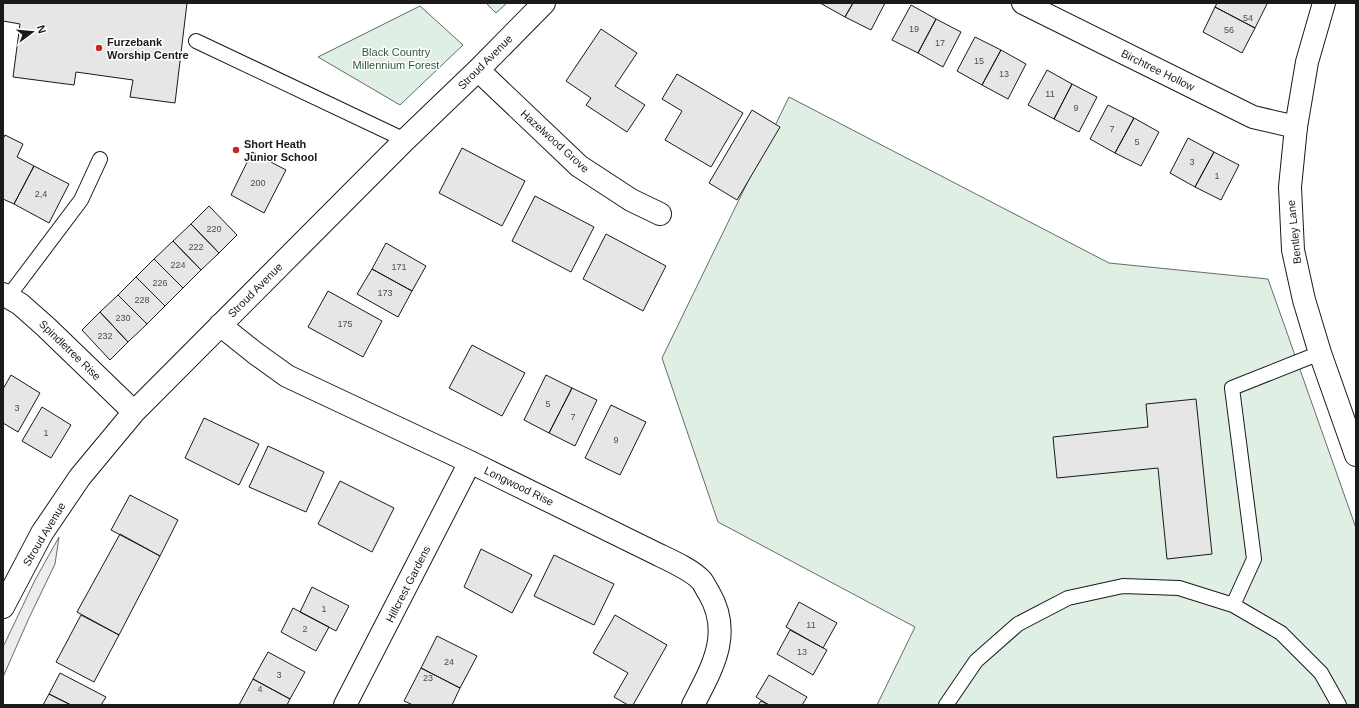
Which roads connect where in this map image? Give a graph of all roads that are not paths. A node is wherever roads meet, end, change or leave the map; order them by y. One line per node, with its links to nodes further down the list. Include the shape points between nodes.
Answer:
1 (544, 3): 5 (street, Stroud Avenue)
2 (1023, 3): 6 (street, Birchtree Hollow, via 1253,117)
3 (1324, 3): 6 (street, Bentley Lane, via 1307,62)
4 (196, 41): 7 (lane)
5 (478, 70): 7 (street, Stroud Avenue); 9 (street, Hazelwood Grove, via 578,166 631,200)
6 (1296, 127): 12 (street, Bentley Lane, via 1290,187 1293,250 1304,300)
7 (405, 140): 11 (street, Stroud Avenue)
8 (100, 160): 10 (lane, via 81,200)
9 (660, 214)
10 (5, 295): 13 (street, Spindletree Rise, via 20,304 46,327)
11 (220, 325): 13 (street, Stroud Avenue); 15 (street, Longwood Rise, via 287,376)
12 (1320, 353): 14 (street, Bentley Lane); 16 (lane, via 1232,388 1254,559)
13 (134, 412): 17 (street, Stroud Avenue, via 80,477 42,533)
14 (1356, 455)
15 (470, 462): 18 (street, Hillcrest Gardens); 19 (street, Longwood Rise, via 684,567 701,580 714,602 721,626 718,651)
16 (1233, 604): 20 (lane, via 1179,588 1123,586 1068,598 1018,624 976,661); 21 (lane, via 1281,633 1321,673)
17 (3, 607)
18 (345, 705)
19 (693, 705)
20 (946, 705)
21 (1339, 705)

